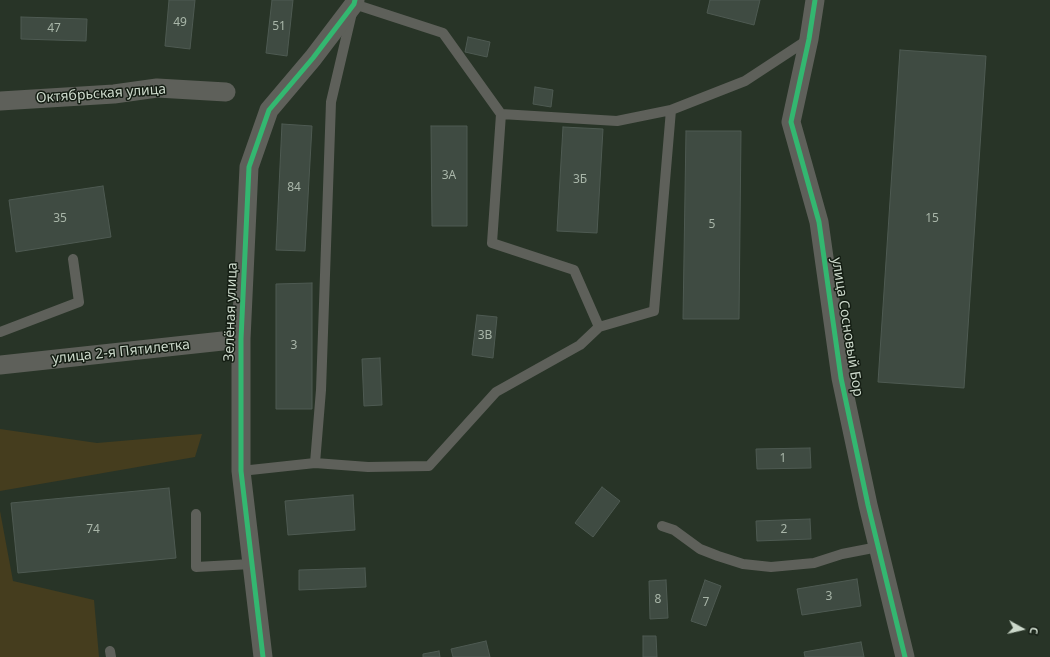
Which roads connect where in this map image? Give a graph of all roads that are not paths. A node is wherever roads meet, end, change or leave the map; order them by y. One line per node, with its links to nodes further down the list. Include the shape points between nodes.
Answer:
1 (815, 0): 3 (street, улица Сосновый Бор)
2 (354, 2): 7 (lane, via 443,33); 11 (street, Зелёная улица, via 313,58 269,110 249,167); 13 (lane, via 331,102 321,390)
3 (809, 39): 6 (lane, via 745,80); 17 (street, улица Сосновый Бор, via 791,122 819,222 841,378)
4 (226, 92): 5 (street, Октябрьская улица, via 157,88 114,94)
5 (0, 101)
6 (671, 110): 7 (lane, via 617,120); 9 (lane, via 654,311)
7 (501, 114): 9 (lane, via 492,243 574,270)
8 (73, 259): 10 (lane, via 79,302)
9 (599, 327): 13 (lane, via 580,345 496,392 429,466 368,467)
10 (0, 332)
11 (241, 339): 12 (street, улица 2-я Пятилетка); 14 (street, Зелёная улица)
12 (0, 365)
13 (315, 463): 14 (lane)
14 (241, 471): 18 (street, Зелёная улица)
15 (196, 514): 18 (lane, via 196,567)
16 (662, 526): 17 (lane, via 674,530 700,549 718,556 743,564 771,567 814,563 842,554)
17 (878, 548): 20 (street, улица Сосновый Бор)
18 (251, 564): 19 (street, Зелёная улица)
19 (263, 657)
20 (905, 657)

